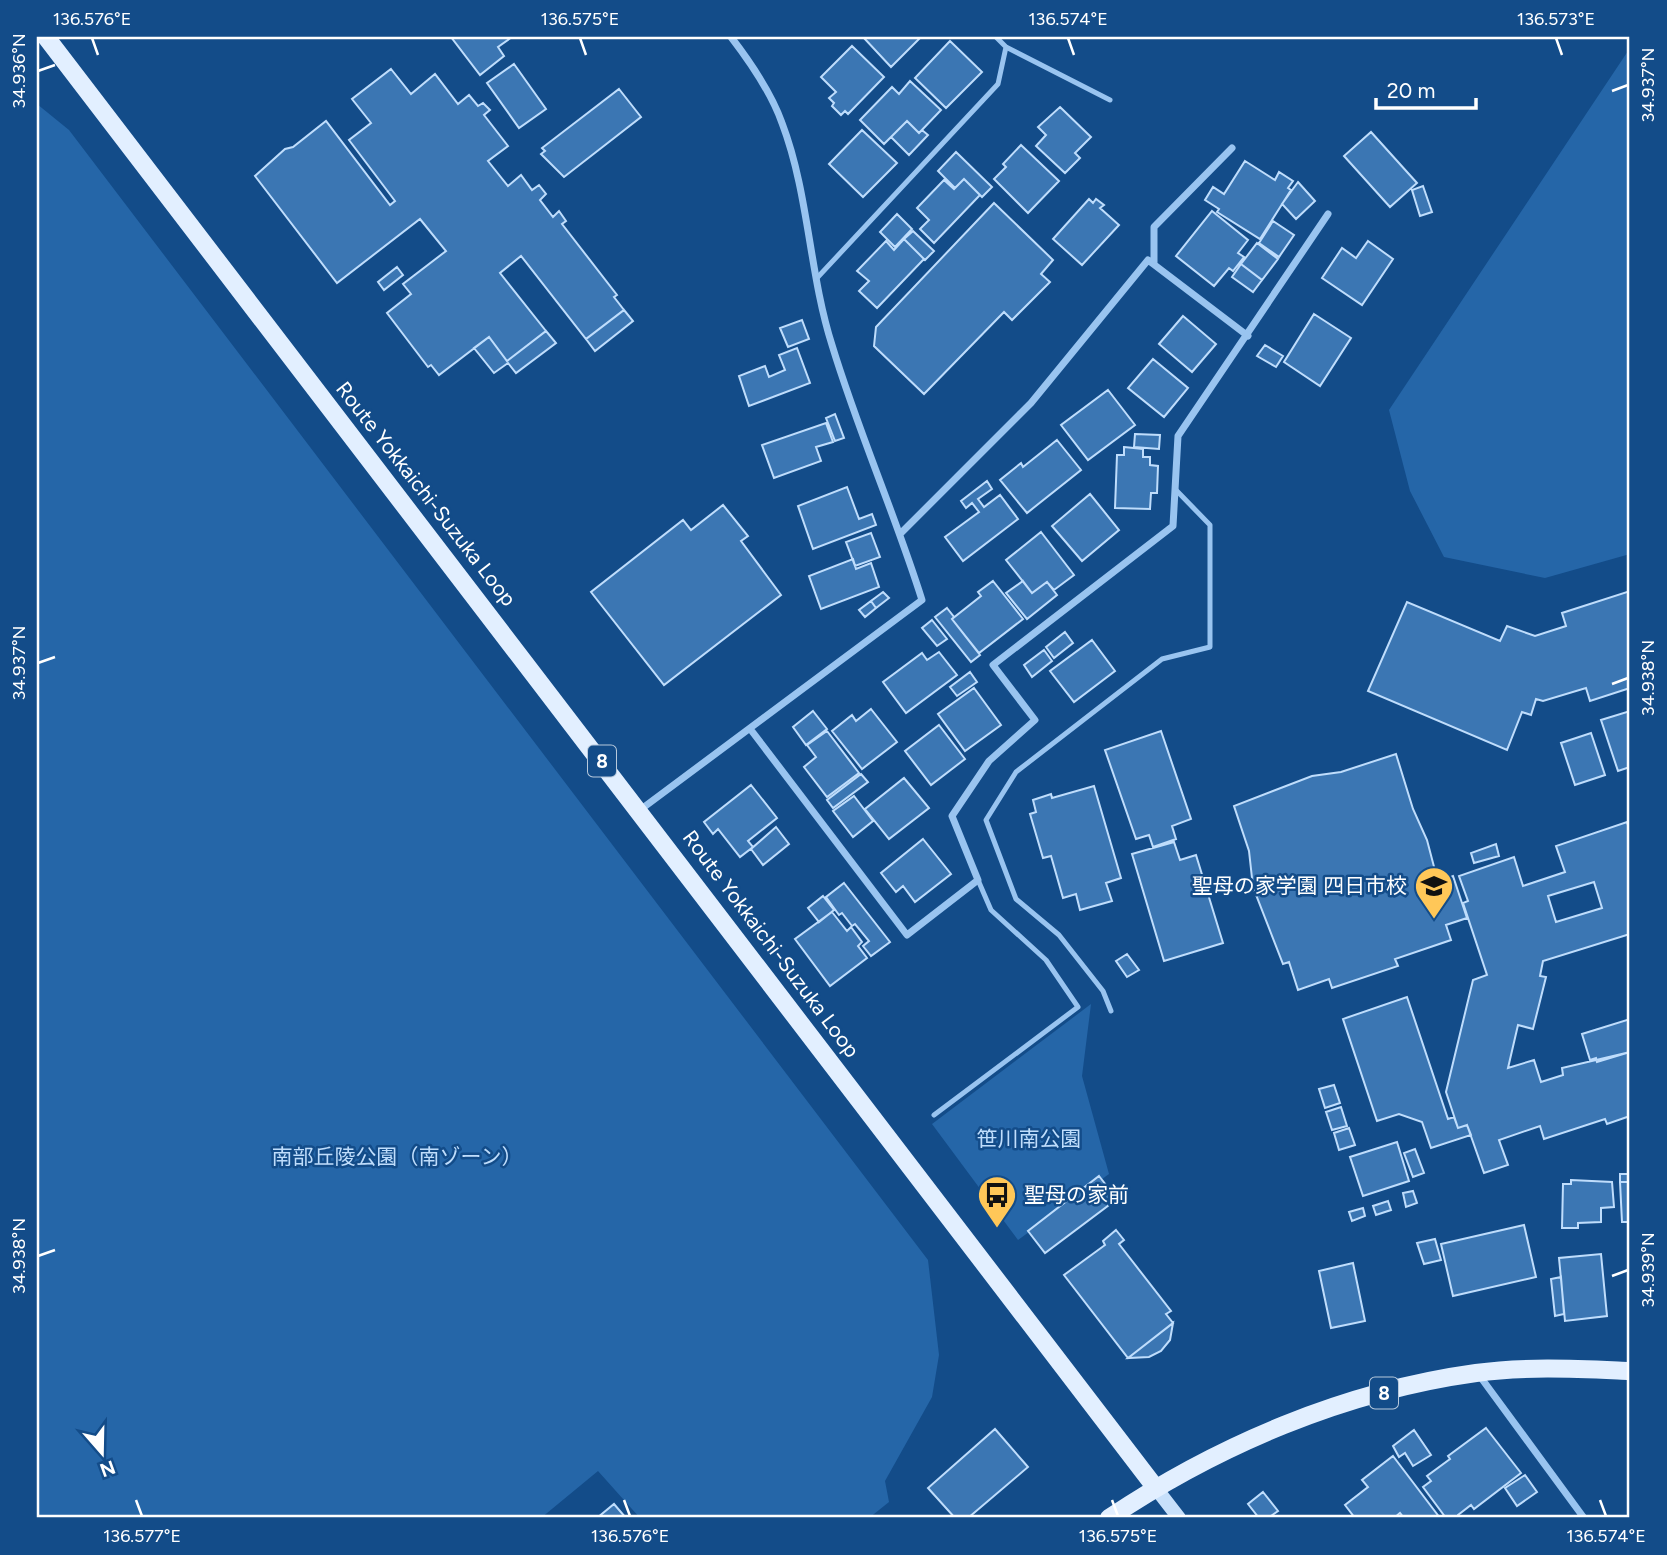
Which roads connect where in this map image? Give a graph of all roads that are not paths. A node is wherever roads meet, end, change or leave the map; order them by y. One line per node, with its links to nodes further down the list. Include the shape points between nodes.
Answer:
1 (46, 37): 14 (main road, Route Yokkaichi-Suzuka Loop / 8)
2 (731, 37): 9 (street, via 754,68 782,122)
3 (996, 37): 4 (lane)
4 (1006, 47): 5 (lane); 9 (lane, via 998,84)
5 (1110, 100)
6 (1232, 148): 8 (street, via 1154,227)
7 (1328, 214): 10 (street)
8 (1154, 264): 10 (street); 12 (street, via 1148,260 1031,403)
9 (817, 278): 12 (street, via 831,344)
10 (1248, 336): 11 (street, via 1178,436)
11 (1175, 489): 15 (street, via 1173,526 992,665 1035,720 989,761 952,816); 16 (lane, via 1210,525 1210,647 1162,659 1016,772 986,820 1016,899 1059,935 1103,991)
12 (901, 533): 13 (street, via 922,600)
13 (751, 730): 14 (street); 15 (street, via 907,935)
14 (640, 810): 20 (main road, Route Yokkaichi-Suzuka Loop / 8)
15 (978, 880): 17 (lane, via 991,910 1046,960 1078,1007)
16 (1111, 1011)
17 (934, 1115)
18 (1630, 1371): 19 (main road, 8)
19 (1477, 1373): 20 (main road, 8, via 1349,1402 1224,1449); 23 (street)
20 (1155, 1487): 21 (main road); 22 (street)
21 (1109, 1518)
22 (1179, 1518)
23 (1584, 1518)

